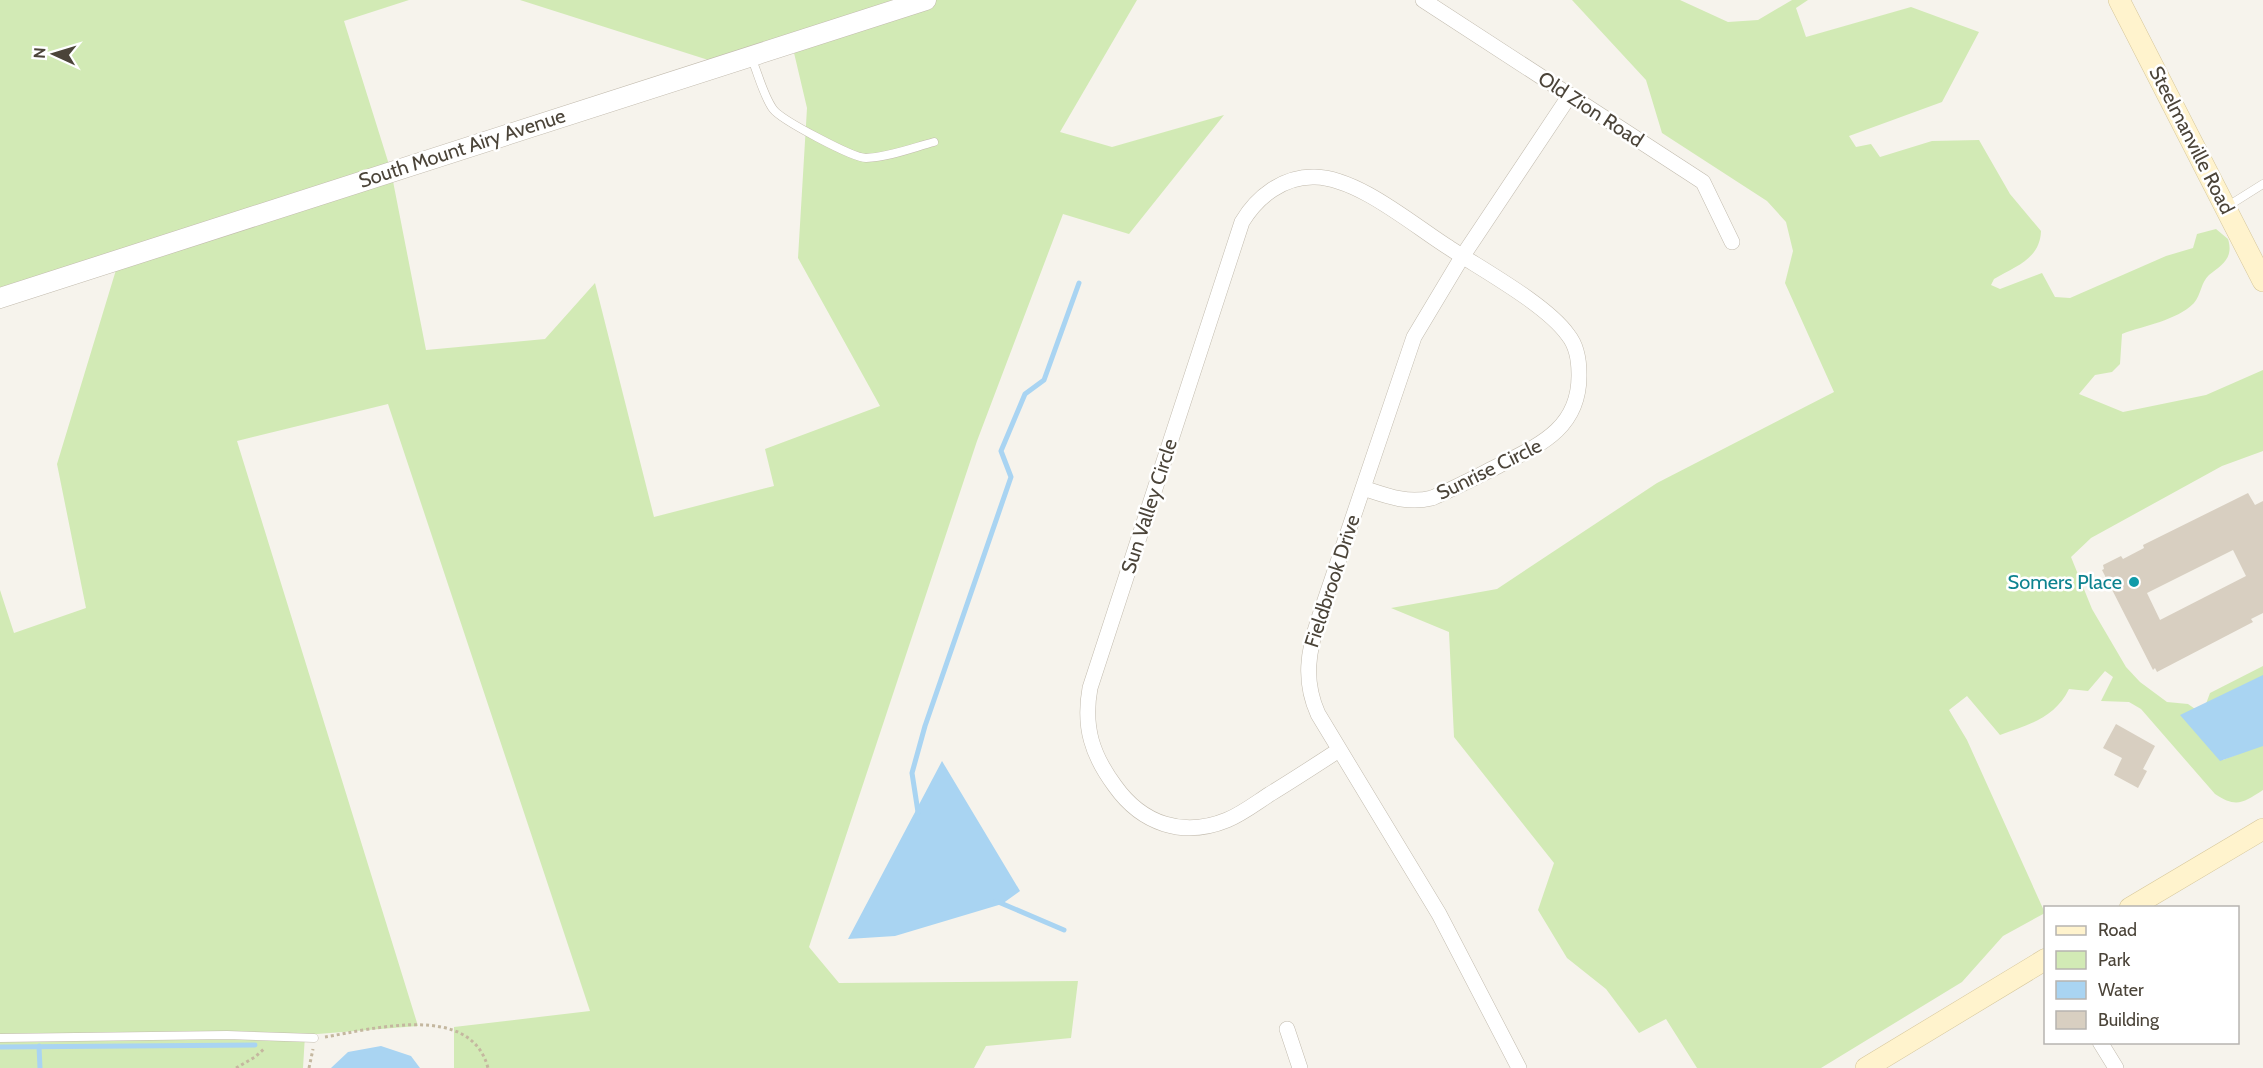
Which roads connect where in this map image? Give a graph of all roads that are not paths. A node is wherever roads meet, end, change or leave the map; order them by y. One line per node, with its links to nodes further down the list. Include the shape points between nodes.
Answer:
1 (926, 0): 4 (street, South Mount Airy Avenue)
2 (1423, 0): 5 (street, Old Zion Road)
3 (2119, 0): 8 (main road, Steelmanville Road)
4 (751, 56): 6 (lane, via 771,107 782,119 845,153 863,158 881,156); 12 (street, South Mount Airy Avenue)
5 (1570, 95): 9 (street, Old Zion Road, via 1703,182); 10 (street, Fieldbrook Drive)
6 (934, 142)
7 (2263, 184): 8 (lane)
8 (2227, 207): 11 (main road, Steelmanville Road)
9 (1732, 242)
10 (1462, 257): 13 (street, Fieldbrook Drive, via 1414,337); 13 (street, Sunrise Circle, via 1538,307 1568,335 1578,362 1579,388 1574,404 1556,432 1542,444 1432,498 1403,500); 14 (street, Sun Valley Circle, via 1367,195 1332,178 1299,178 1269,191 1253,204 1230,256 1090,688 1088,729 1101,766 1138,812 1177,828 1204,828 1228,820)
11 (2263, 281)
12 (0, 298)
13 (1363, 488): 14 (street, Fieldbrook Drive, via 1308,656 1314,705)
14 (1340, 750): 23 (street, Fieldbrook Drive, via 1439,914)
15 (2263, 829): 16 (main road)
16 (2133, 906)
17 (2044, 959): 24 (main road)
18 (1287, 1029): 22 (street)
19 (0, 1038): 20 (lane)
20 (314, 1038)
21 (2101, 1044): 25 (street)
22 (1300, 1068)
23 (1519, 1068)
24 (1866, 1068)
25 (2116, 1068)

